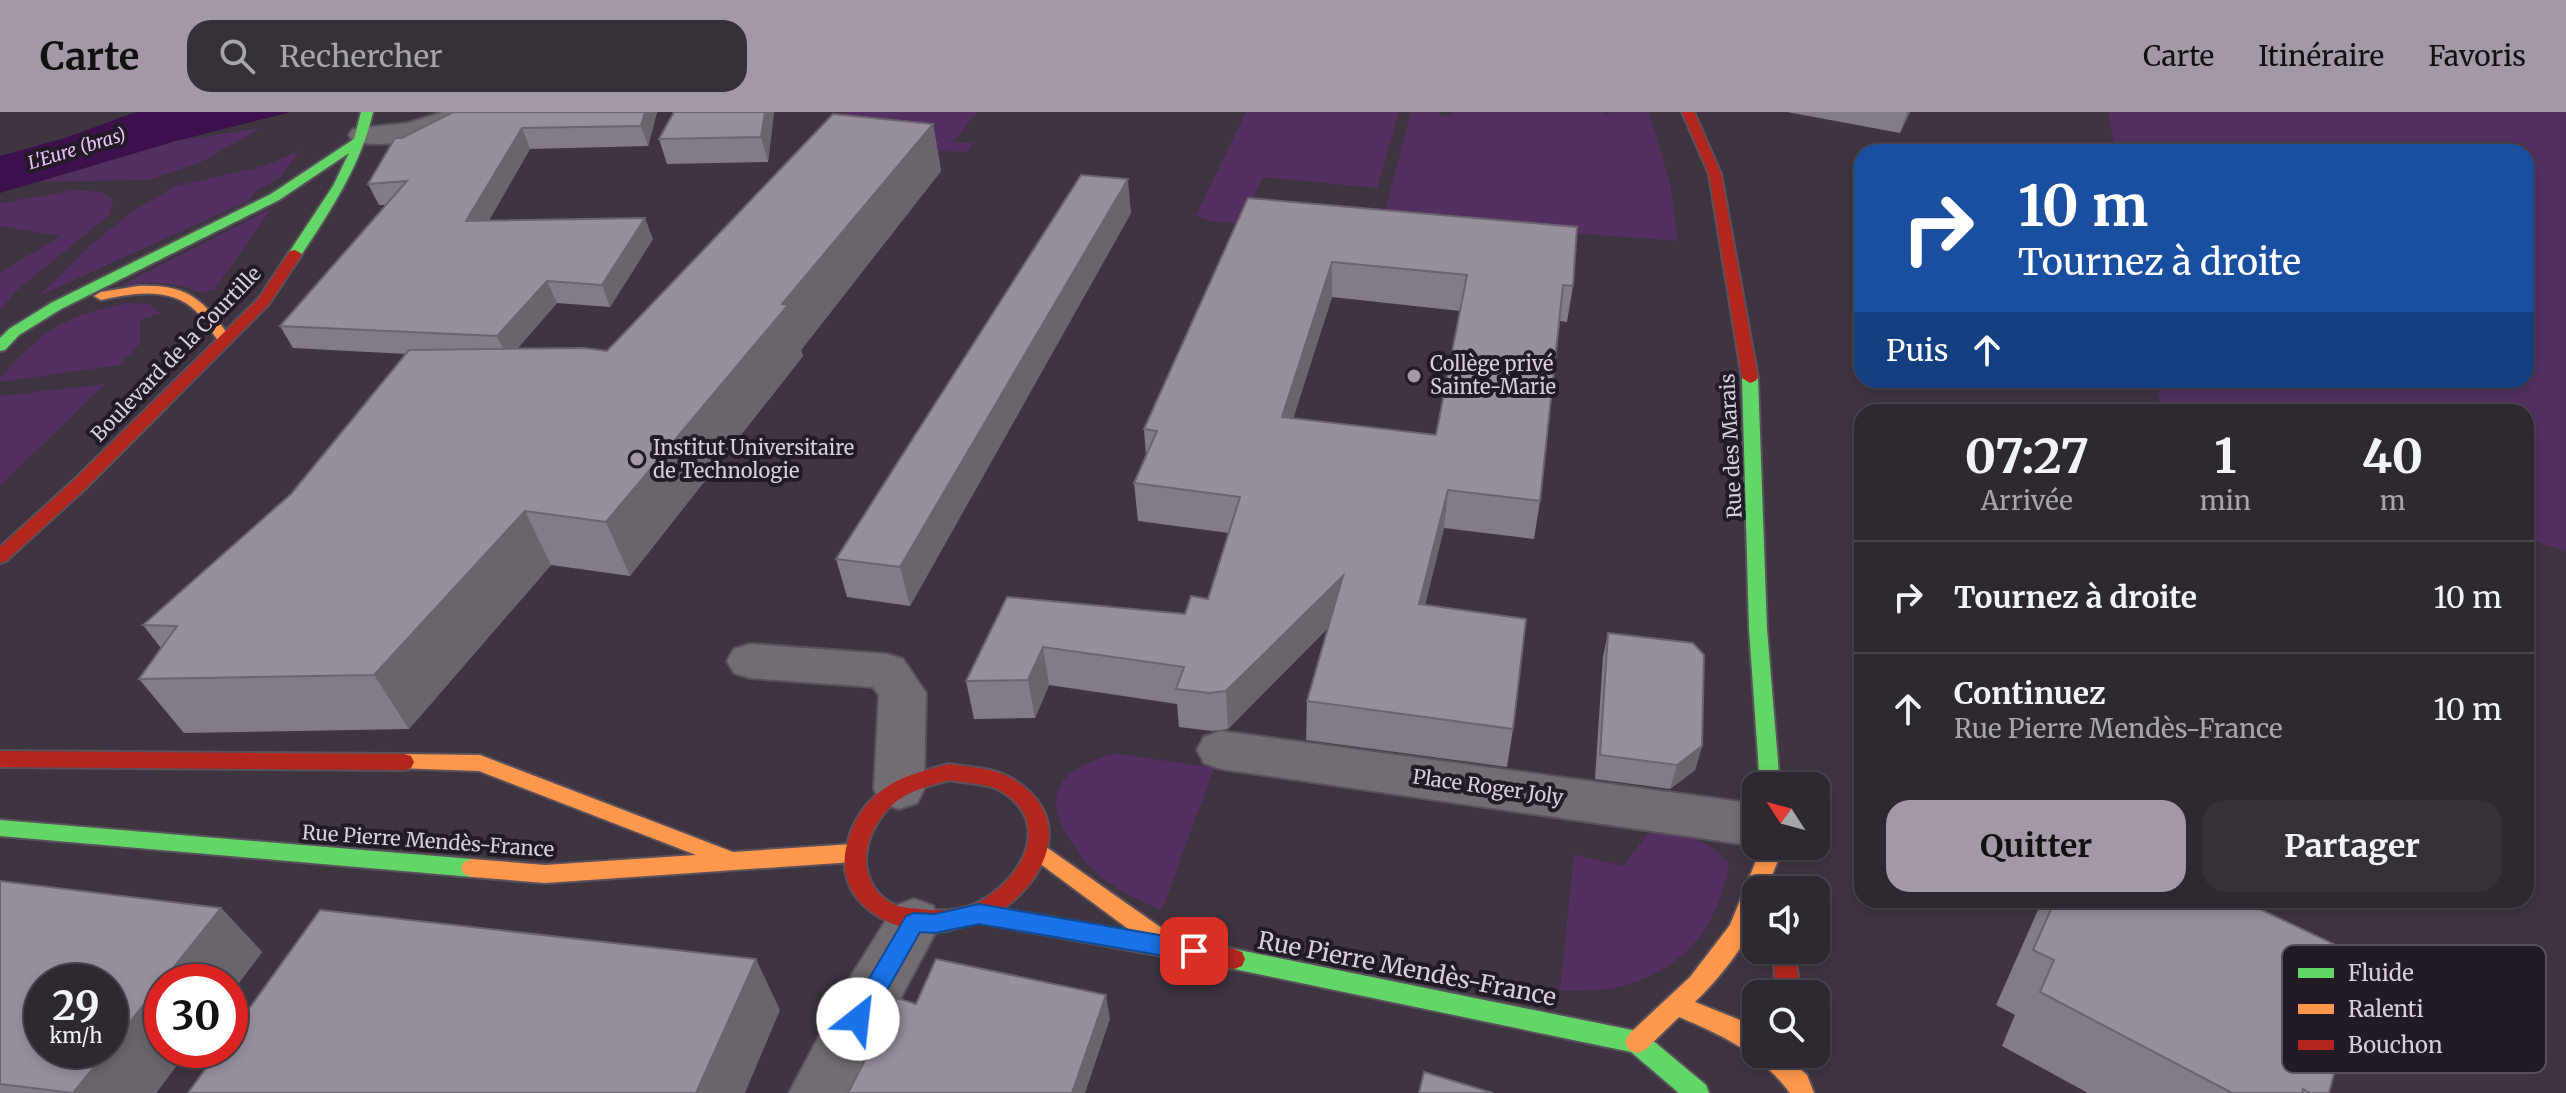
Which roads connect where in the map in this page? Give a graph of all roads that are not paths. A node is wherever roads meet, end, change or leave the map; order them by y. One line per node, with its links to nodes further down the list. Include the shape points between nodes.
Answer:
1 (472, 112): 3 (street, via 411,131)
2 (1688, 112): 11 (main road, Rue des Marais, via 1715,174 1753,397 1758,629)
3 (364, 129): 4 (main road, via 275,197); 6 (main road, Boulevard de la Courtille, via 347,176 298,252 264,301)
4 (56, 306): 5 (main road); 6 (main road, via 147,287 196,303)
5 (5, 339)
6 (225, 340): 7 (main road, Boulevard de la Courtille)
7 (0, 557)
8 (750, 661): 12 (street, via 887,671 903,693)
9 (1221, 750): 13 (street, Place Roger Joly)
10 (0, 759): 18 (main road, via 480,763)
11 (1769, 772)
12 (899, 789): 15 (main road, via 949,772 999,778 1031,801 1041,833); 16 (main road, via 868,817)
13 (1742, 823)
14 (0, 828): 18 (main road, Rue Pierre Mendès-France, via 545,874)
15 (1039, 851): 19 (main road, via 1018,887); 21 (main road, Rue Pierre Mendès-France)
16 (853, 853): 18 (main road, Rue Pierre Mendès-France); 20 (main road, via 861,890 874,905)
17 (1767, 860): 22 (main road, via 1739,930)
18 (735, 861)
19 (979, 914): 20 (main road, via 935,924); 21 (main road, Rue Pierre Mendès-France)
20 (914, 922): 28 (street)
21 (1167, 945): 24 (main road, Rue Pierre Mendès-France)
22 (1676, 1005): 23 (main road); 24 (main road)
23 (1742, 1035)
24 (1637, 1042): 29 (main road)
25 (1781, 1068): 27 (main road)
26 (1797, 1068): 27 (main road)
27 (1800, 1088)
28 (819, 1093)
29 (1697, 1093)

